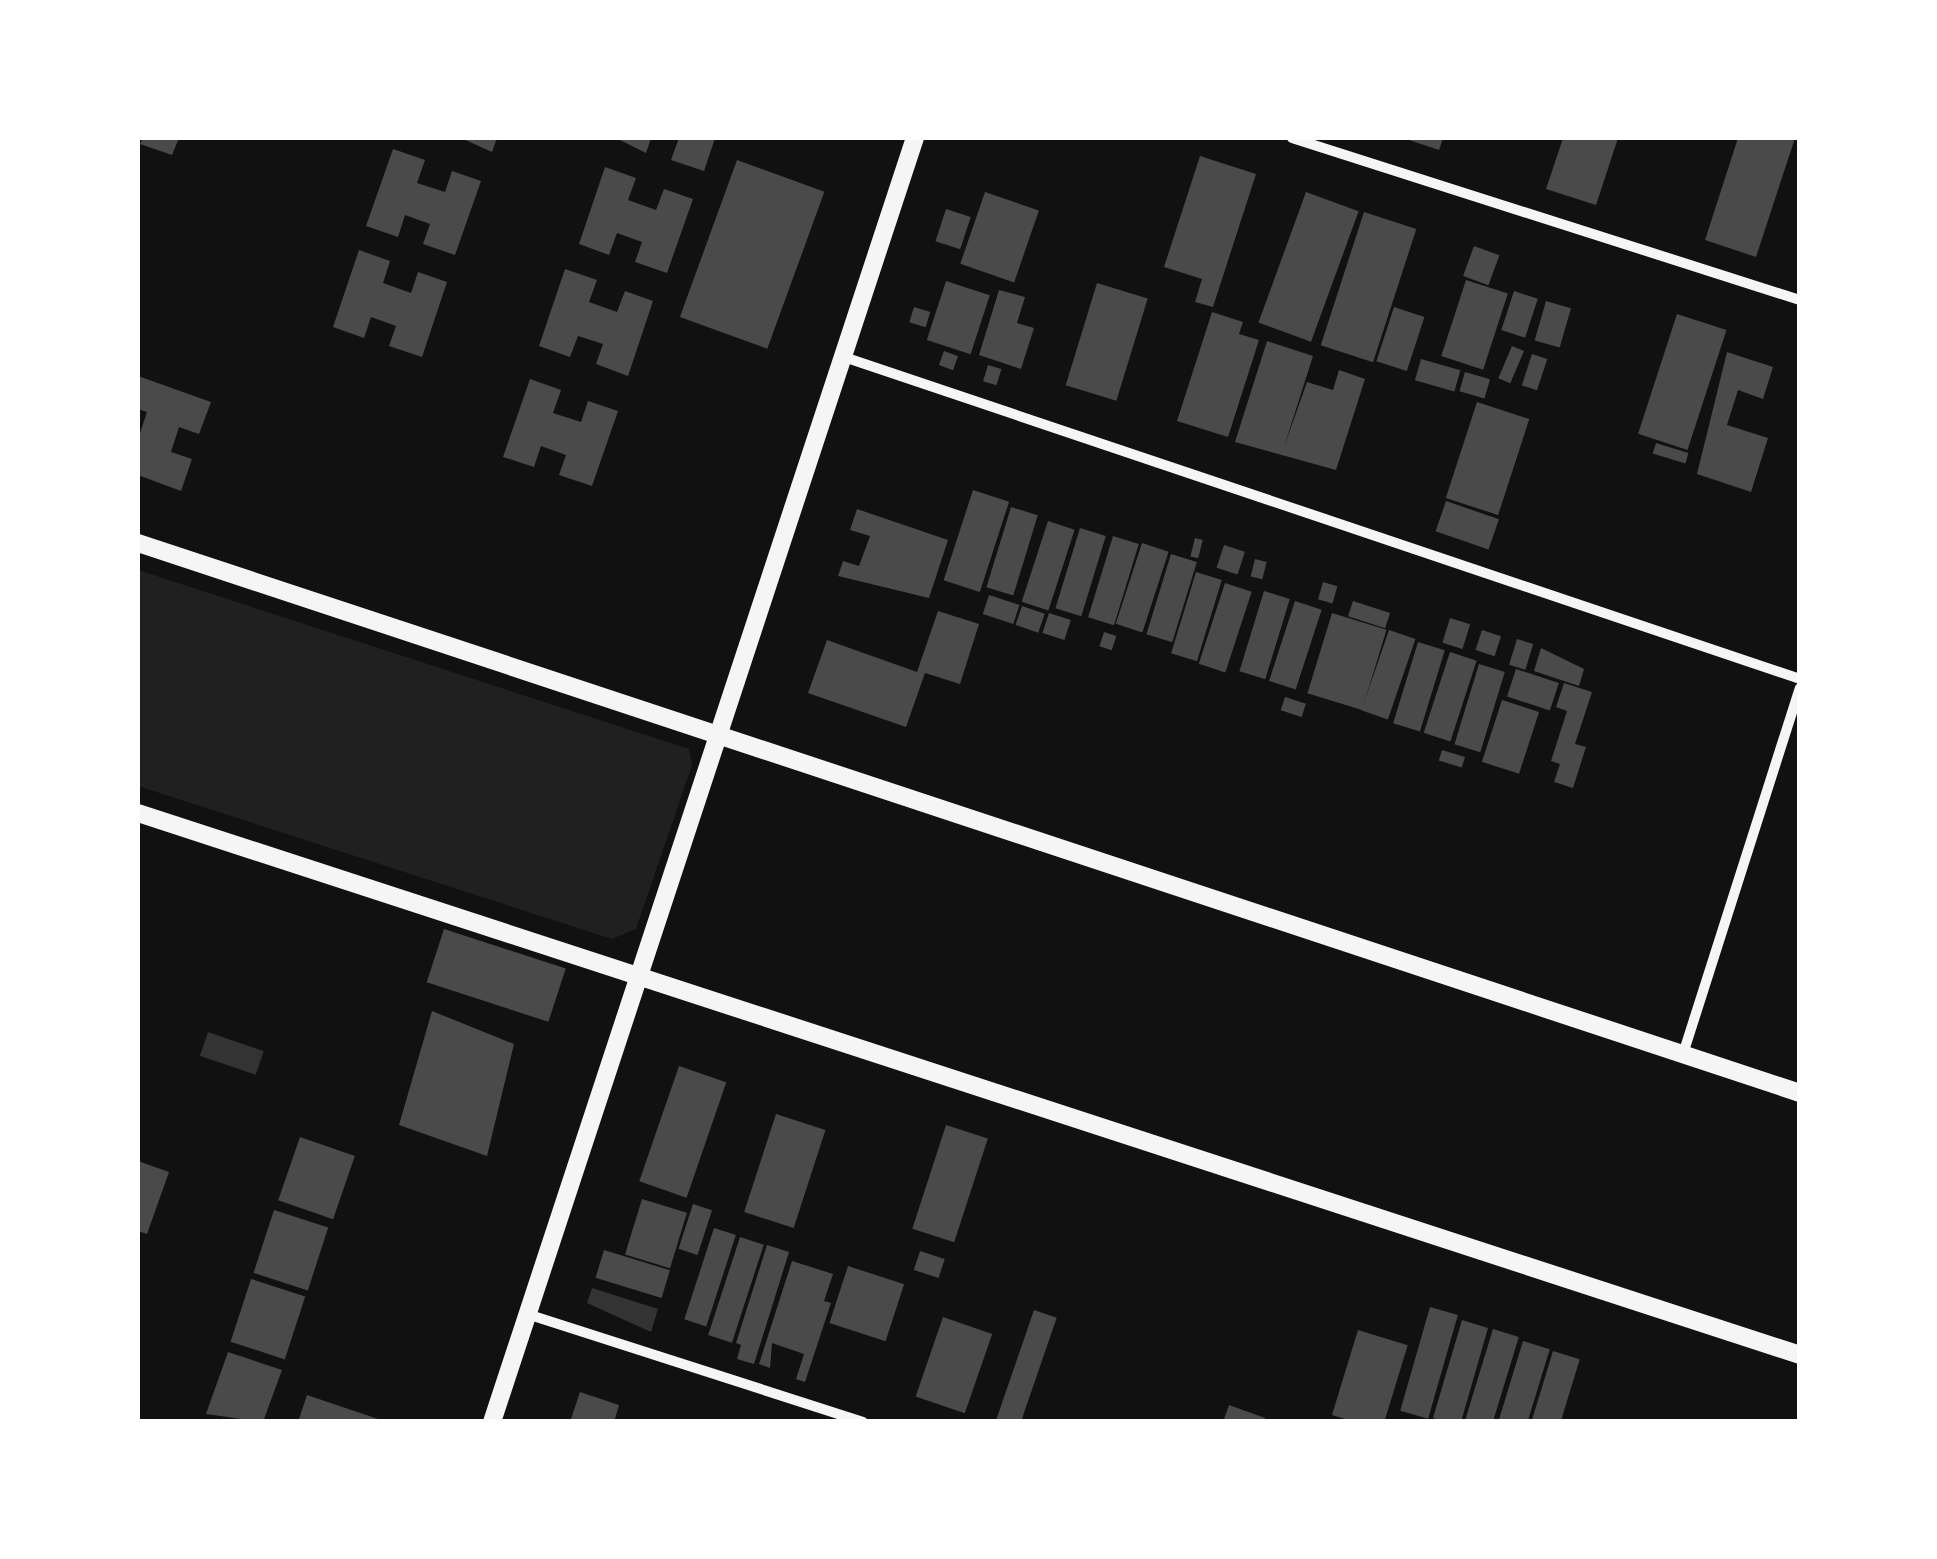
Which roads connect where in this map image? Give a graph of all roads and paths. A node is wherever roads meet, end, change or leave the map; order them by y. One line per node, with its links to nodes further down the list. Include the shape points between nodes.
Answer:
1 (915, 138): 4 (street)
2 (1292, 138): 3 (street)
3 (1800, 300)
4 (844, 357): 6 (street); 8 (street)
5 (138, 543): 8 (street)
6 (1800, 679)
7 (1800, 688): 11 (street)
8 (718, 736): 10 (street); 11 (street)
9 (138, 813): 10 (street)
10 (639, 974): 13 (street); 14 (street)
11 (1683, 1054): 12 (street)
12 (1800, 1093)
13 (526, 1314): 15 (street); 16 (street)
14 (1800, 1356)
15 (492, 1422)
16 (863, 1422)

